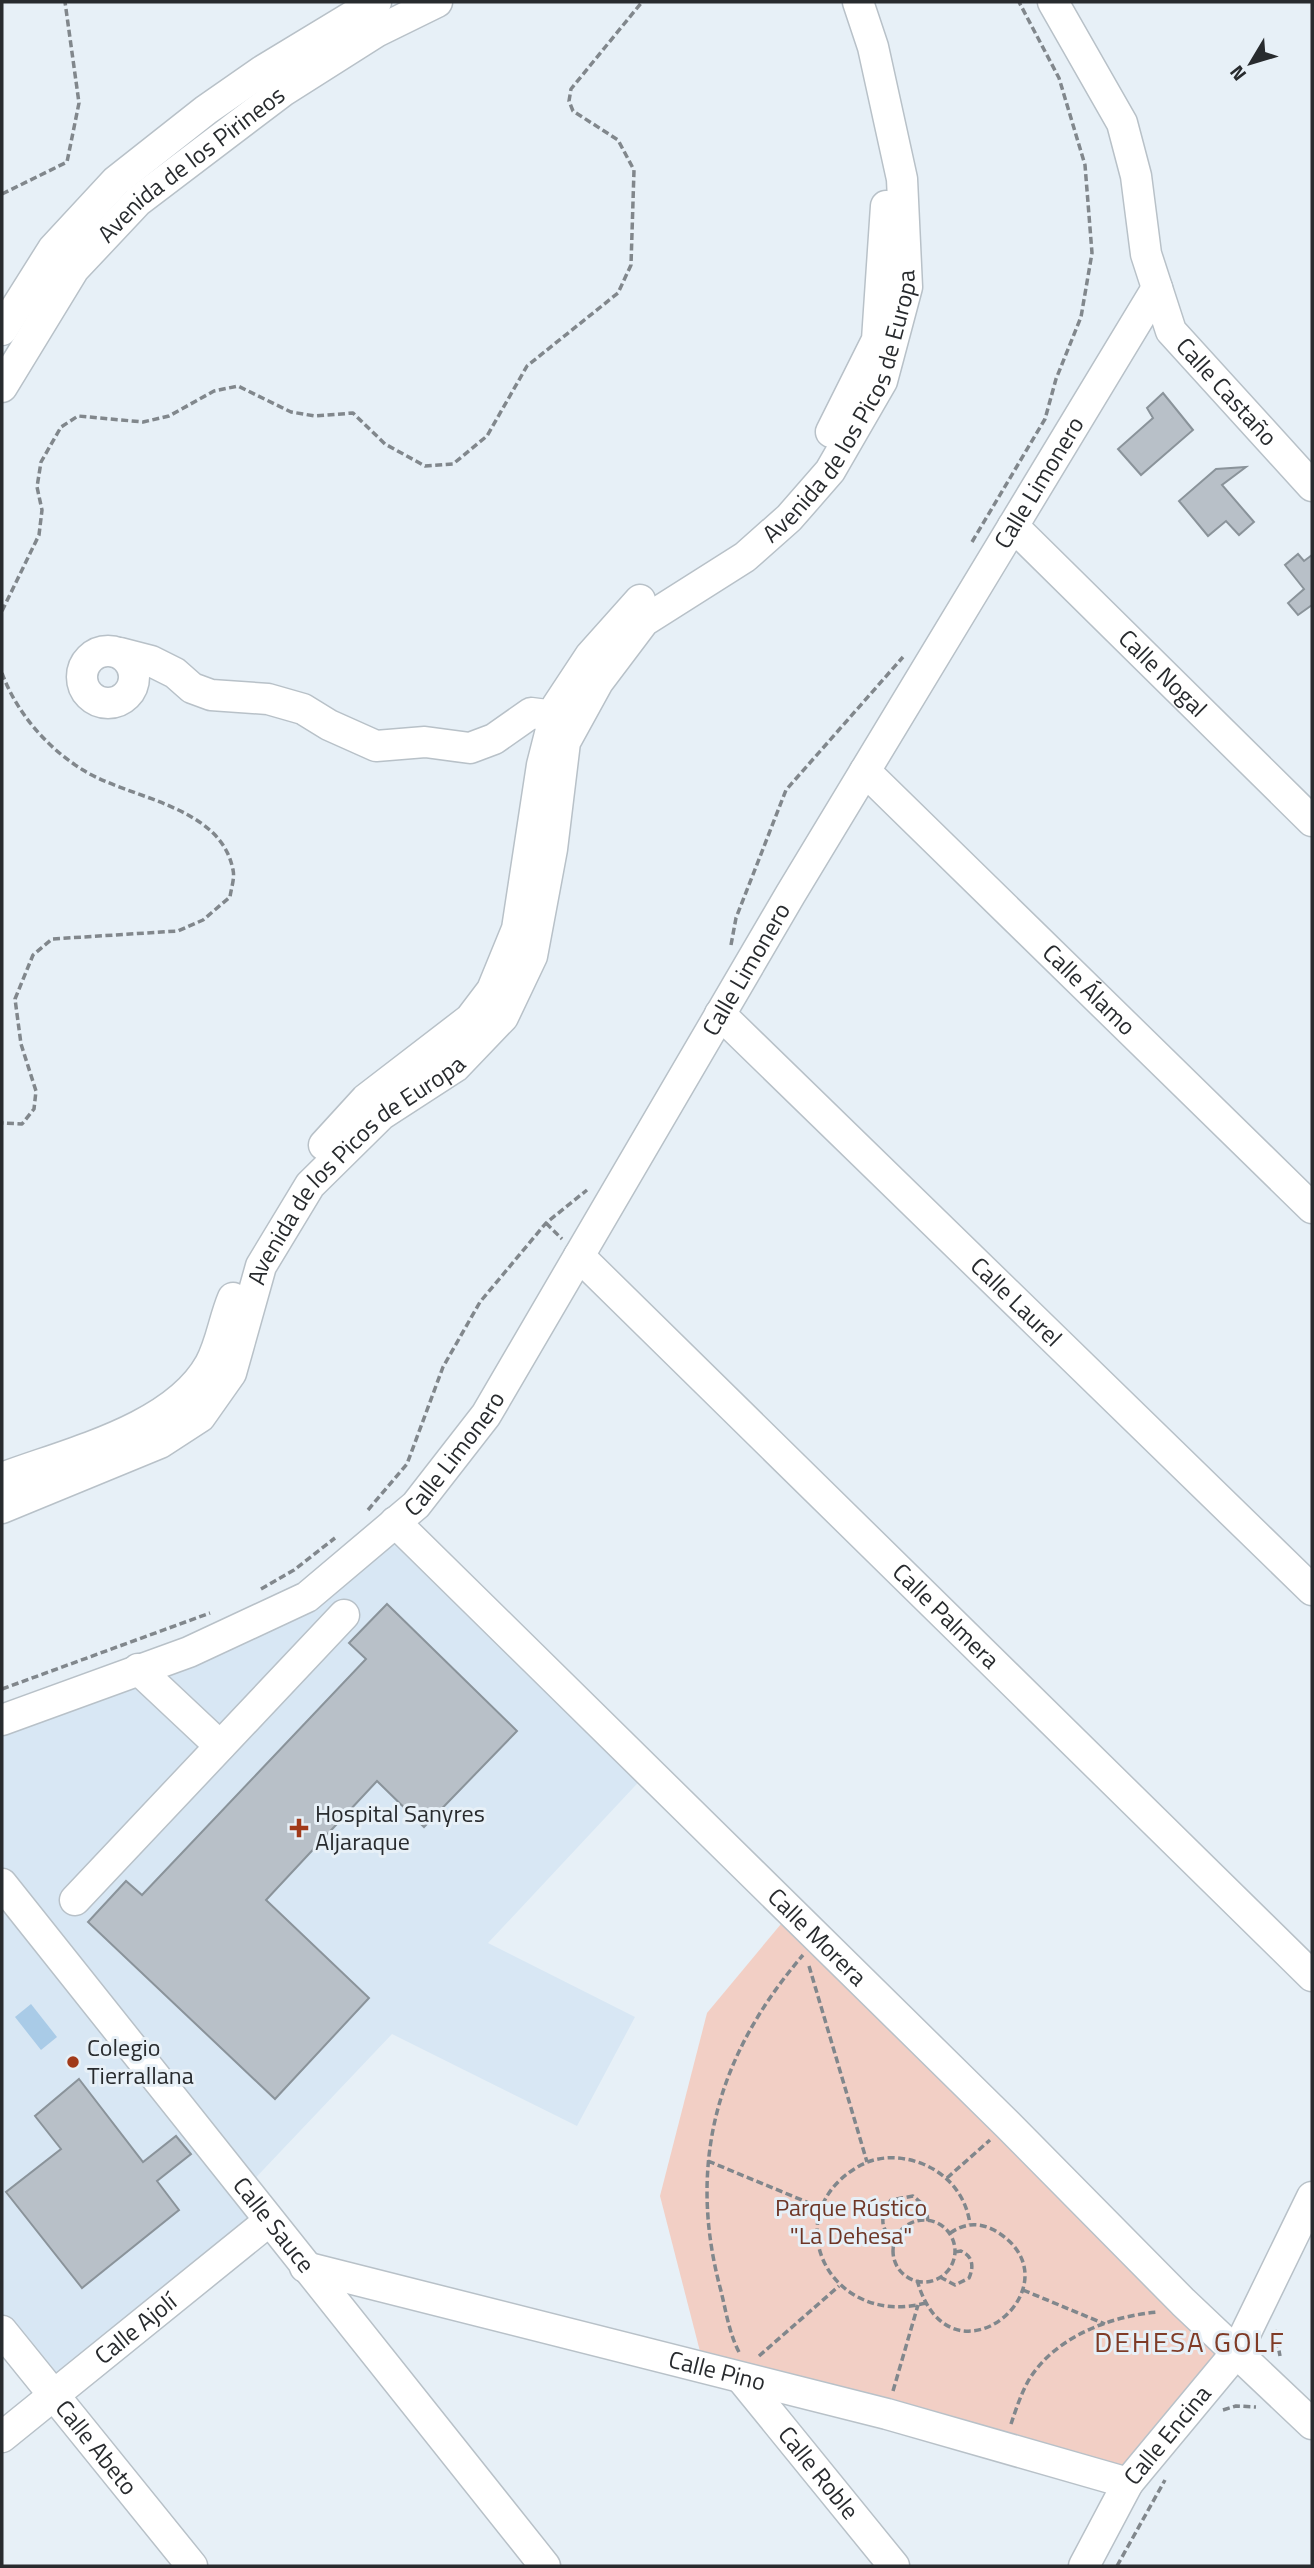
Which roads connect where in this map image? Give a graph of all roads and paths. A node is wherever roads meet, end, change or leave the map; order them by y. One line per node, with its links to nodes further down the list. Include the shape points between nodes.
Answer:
1 (65, 2): 9 (path, via 79,103 67,162)
2 (376, 2): 11 (street, Avenida de los Pirineos, via 251,79 116,181 53,249)
3 (437, 2): 12 (street, Avenida de los Pirineos, via 376,32 283,91 138,201 74,269)
4 (642, 2): 16 (path, via 571,89 569,101 573,111 618,140 634,170 631,265 618,293 527,366 487,436 453,464 425,466 385,443 354,413 315,416 291,412 239,386 214,391 169,416 143,422 78,416 61,426 41,462 39,535)
5 (837, 2): 20 (street, Avenida de los Picos de Europa, via 855,57 887,200 877,340 820,454 760,523 688,574 634,603 590,656 557,706)
6 (858, 2): 20 (street, Avenida de los Picos de Europa, via 873,47 902,179 907,287 882,381 830,471 789,518 745,558 644,621)
7 (1019, 2): 15 (path, via 1059,78 1085,165 1092,253 1081,317 1045,419)
8 (1053, 2): 10 (street, via 1122,123 1136,176 1146,254)
9 (2, 194)
10 (1157, 288): 13 (street, Calle Castaño, via 1171,331); 14 (street, Calle Limonero)
11 (2, 330)
12 (2, 387)
13 (1312, 486)
14 (1013, 526): 21 (street, Calle Limonero); 22 (street, Calle Nogal)
15 (968, 549)
16 (2, 611)
17 (120, 653): 20 (street, via 151,661 211,695 268,699 303,709 376,746 425,742 470,748 494,739 531,713)
18 (905, 654): 23 (path, via 786,790 736,918)
19 (2, 673): 25 (path, via 11,697 48,743 84,771 198,820 222,844 234,871 230,897 203,920 178,931 52,939 33,955 15,999 21,1044 36,1091 34,1109 22,1124)
20 (565, 720): 29 (street, Avenida de los Picos de Europa, via 542,765 517,929 492,990 470,1019 366,1099 305,1165 249,1262 210,1363 188,1394 152,1421); 30 (street, Avenida de los Picos de Europa, via 552,849 532,956 503,1017 456,1067 381,1115 310,1185 261,1266 231,1373 200,1417 160,1443)
21 (865, 771): 24 (street, Calle Limonero); 27 (street, Calle Álamo)
22 (1312, 821)
23 (726, 957)
24 (720, 1014): 28 (street, Calle Limonero); 35 (street, Calle Laurel)
25 (2, 1123)
26 (594, 1179): 31 (path, via 546,1223 480,1302 443,1367 407,1464)
27 (1312, 1208)
28 (579, 1256): 32 (street, Calle Limonero, via 486,1415 416,1505); 44 (street, Calle Palmera)
29 (2, 1478)
30 (2, 1508)
31 (362, 1517)
32 (395, 1522): 38 (street, Calle Limonero, via 307,1597 188,1652); 45 (street, Calle Morera)
33 (343, 1532): 34 (path, via 294,1570)
34 (260, 1589)
35 (1312, 1590)
36 (211, 1612): 39 (path)
37 (344, 1615): 41 (street)
38 (138, 1669): 40 (street, Calle Limonero); 41 (street)
39 (2, 1689)
40 (2, 1720)
41 (220, 1746): 43 (street)
42 (2, 1884): 51 (street, Calle Sauce)
43 (75, 1900)
44 (1312, 1976)
45 (1007, 2124): 48 (path); 62 (street, Calle Morera)
46 (708, 2161): 47 (path, via 731,2064 772,1990 805,1953); 50 (path); 70 (path, via 709,2248)
47 (867, 2162): 48 (path, via 910,2159); 50 (path, via 833,2187)
48 (947, 2178): 53 (path, via 968,2210)
49 (1312, 2197): 68 (street, Calle Encina)
50 (821, 2208): 60 (path, via 819,2247)
51 (270, 2221): 57 (street, Calle Sauce); 71 (street, Calle Ajolí)
52 (928, 2221): 54 (path); 55 (path, via 904,2227); 55 (path, via 926,2207 913,2196 891,2200 882,2221)
53 (970, 2224): 54 (path); 61 (path, via 1004,2236 1018,2252)
54 (949, 2234): 56 (path)
55 (895, 2241): 59 (path, via 897,2266)
56 (955, 2252): 58 (path, via 948,2271); 58 (path, via 961,2251 971,2260 969,2278 955,2285)
57 (305, 2267): 70 (street, Calle Pino, via 704,2367); 81 (street, Calle Sauce)
58 (940, 2277): 59 (path)
59 (917, 2280): 63 (path)
60 (839, 2286): 64 (path, via 879,2307); 70 (path)
61 (1023, 2290): 63 (path, via 1008,2316 977,2331 945,2324); 66 (path)
62 (1183, 2302): 66 (path, via 1174,2310 1126,2315); 68 (street, Calle Morera)
63 (926, 2303): 64 (path)
64 (918, 2305): 73 (path)
65 (1280, 2321): 69 (path, via 1275,2331 1277,2353)
66 (1105, 2324): 77 (path, via 1070,2339 1031,2377)
67 (2, 2330): 71 (street, Calle Abeto)
68 (1236, 2353): 75 (street, Calle Morera); 79 (street, Calle Encina)
69 (1283, 2361)
70 (744, 2373): 73 (street, Calle Pino); 82 (street, Calle Roble)
71 (54, 2395): 76 (street, Calle Ajolí); 80 (street, Calle Abeto)
72 (1264, 2410): 74 (path, via 1236,2406)
73 (887, 2414): 77 (street, Calle Pino)
74 (1216, 2416)
75 (1312, 2424)
76 (2, 2437)
77 (1003, 2445): 79 (street, Calle Pino)
78 (1170, 2470): 84 (path)
79 (1128, 2483): 83 (street, Calle Encina)
80 (192, 2566)
81 (545, 2566)
82 (894, 2566)
83 (1084, 2566)
84 (1117, 2566)

